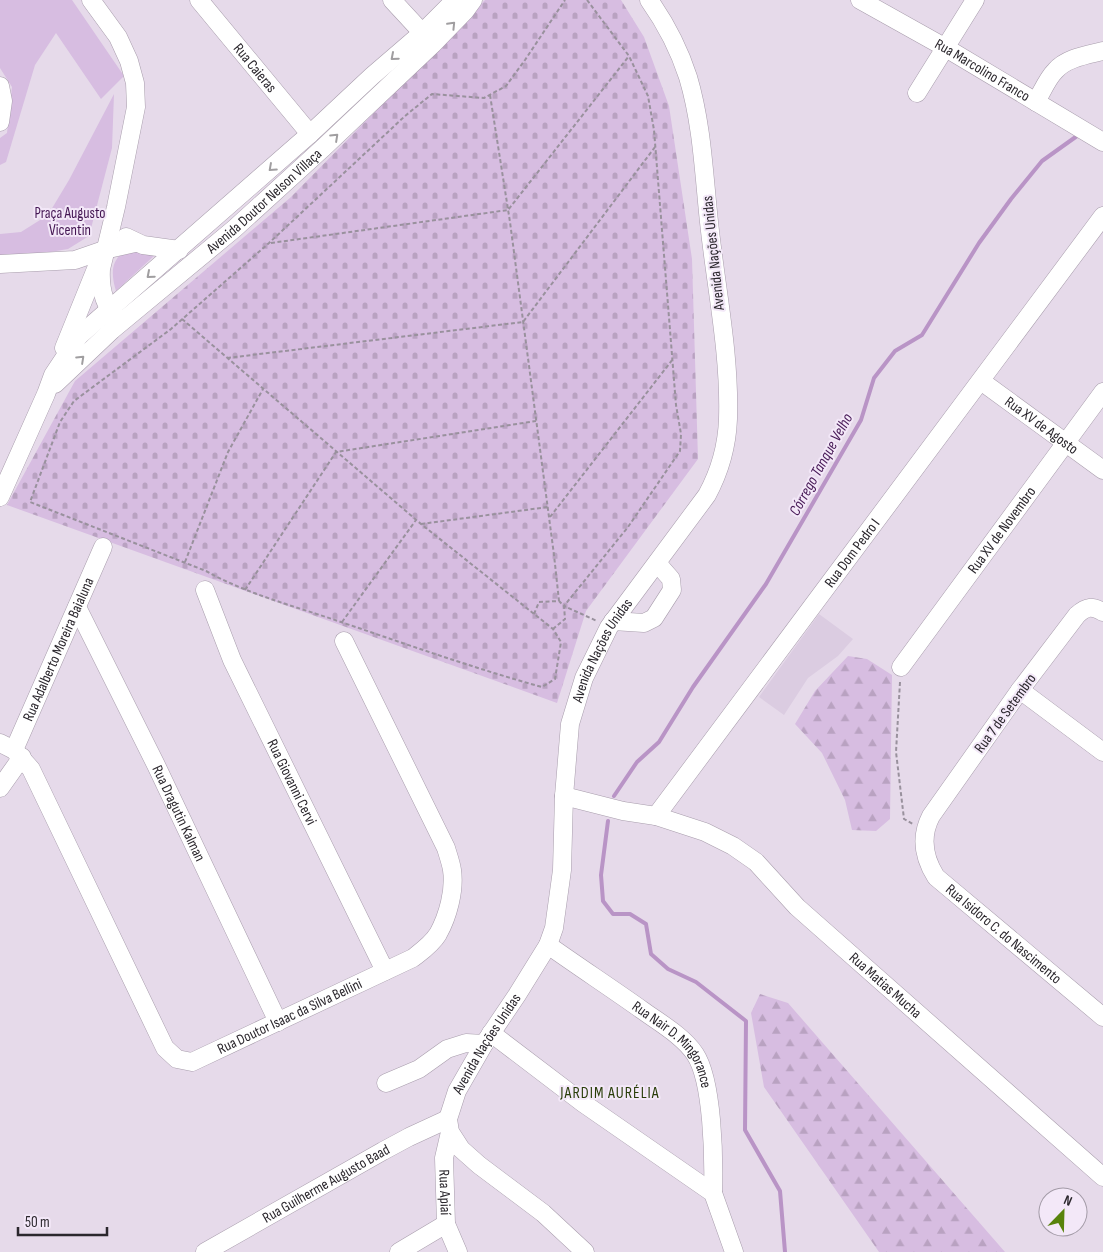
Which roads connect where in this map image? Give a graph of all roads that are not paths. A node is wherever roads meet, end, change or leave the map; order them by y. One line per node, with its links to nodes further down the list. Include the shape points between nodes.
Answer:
1 (91, 0): 18 (street, via 118,38 130,61 135,83 136,107)
2 (199, 0): 16 (street, Rua Caieras)
3 (392, 0): 9 (street)
4 (455, 0): 9 (street, Avenida Doutor Nelson Villaça)
5 (473, 0): 9 (street, Avenida Doutor Nelson Villaça, one-way to 5, via 465,11)
6 (649, 0): 41 (street, Avenida Nações Unidas, via 678,49 695,106 726,363 728,419 724,454 708,495)
7 (860, 0): 10 (street, Rua Marcolino Franco)
8 (975, 0): 10 (street)
9 (428, 38): 16 (street, Avenida Doutor Nelson Villaça, one-way to 16, via 372,76); 28 (street, Avenida Doutor Nelson Villaça, one-way to 9, via 234,229)
10 (946, 48): 13 (street); 14 (street, Rua Marcolino Franco)
11 (1103, 51): 14 (street, via 1060,66)
12 (0, 86): 15 (street, via 3,101)
13 (917, 93)
14 (1036, 102): 17 (street, Rua Marcolino Franco)
15 (0, 122)
16 (310, 134): 22 (street, Avenida Doutor Nelson Villaça, one-way to 22)
17 (1103, 142)
18 (116, 207): 20 (street, via 120,230); 21 (street)
19 (1103, 216): 32 (street, Rua Dom Pedro I)
20 (135, 243): 21 (street); 22 (street)
21 (104, 250): 23 (street); 25 (street); 27 (street, via 100,279 103,296)
22 (179, 250): 27 (street, Avenida Doutor Nelson Villaça, one-way to 27)
23 (75, 260): 24 (street); 25 (street)
24 (0, 264)
25 (93, 273): 26 (street)
26 (84, 295): 29 (street); 31 (street)
27 (110, 309): 28 (street); 29 (street, Avenida Doutor Nelson Villaça)
28 (123, 322): 30 (street, Avenida Doutor Nelson Villaça)
29 (79, 336): 30 (street); 31 (street, Avenida Doutor Nelson Villaça)
30 (106, 336): 34 (street, Avenida Doutor Nelson Villaça, one-way to 30)
31 (53, 374): 34 (street, Avenida Doutor Nelson Villaça)
32 (981, 381): 35 (street, Rua XV de Agosto); 53 (street, Rua Dom Pedro I)
33 (1103, 392): 35 (street, Rua XV de Novembro)
34 (46, 394): 38 (street, Avenida Doutor Nelson Villaça)
35 (1066, 443): 37 (street, Rua XV de Agosto); 47 (street, Rua XV de Novembro)
36 (0, 456): 38 (street)
37 (1103, 470)
38 (12, 471): 39 (street, Avenida Doutor Nelson Villaça)
39 (0, 497)
40 (103, 547): 43 (street, Rua Adalberto Moreira Baialuna)
41 (657, 563): 45 (street, Avenida Nações Unidas); 45 (street, via 670,579 672,590 654,618 644,623)
42 (205, 590): 56 (street, Rua Giovanni Cervi, via 232,660)
43 (76, 607): 49 (street, Rua Adalberto Moreira Baialuna); 58 (street, Rua Dragutin Kalman)
44 (1103, 612): 48 (street, Rua 7 de Setembro, via 1092,607 1078,614)
45 (611, 624): 52 (street, Avenida Nações Unidas, via 576,699 570,724)
46 (344, 641): 56 (street, Rua Doutor Isaac da Silva Bellini, via 446,848 452,871 447,912 438,934 413,958)
47 (901, 667)
48 (1020, 690): 50 (street); 54 (street, Rua 7 de Setembro, via 931,816)
49 (12, 750): 51 (street, Rua Adalberto Moreira Baialuna); 58 (street, Rua Doutor Isaac da Silva Bellini, via 31,769 38,782 171,1055 192,1062)
50 (1103, 752)
51 (0, 788)
52 (564, 796): 53 (street); 55 (street, Avenida Nações Unidas, via 559,894)
53 (656, 816): 62 (street, Rua Matias Mucha, via 705,832 756,862 798,907)
54 (924, 836): 57 (street, Rua Isidoro C. do Nascimento, via 926,856 936,877)
55 (548, 945): 59 (street, Avenida Nações Unidas); 63 (street, Rua Nair D. Mingorance, via 661,1024 695,1054 703,1072 707,1097)
56 (385, 971): 58 (street, Rua Doutor Isaac da Silva Bellini)
57 (1103, 1017)
58 (278, 1022)
59 (488, 1038): 60 (street, via 448,1049 419,1068); 61 (street, Avenida Nações Unidas, via 457,1091); 63 (street)
60 (386, 1083)
61 (449, 1126): 64 (street, Rua Apiaí, via 444,1158); 65 (street, Rua Guilherme Augusto Baad, via 415,1134); 68 (street, via 461,1149 543,1213)
62 (1103, 1176)
63 (713, 1193): 69 (street, Rua Nair D. Mingorance)
64 (446, 1224): 66 (street); 67 (street, Rua Apiaí)
65 (205, 1252)
66 (399, 1252)
67 (458, 1252)
68 (585, 1252)
69 (734, 1252)

